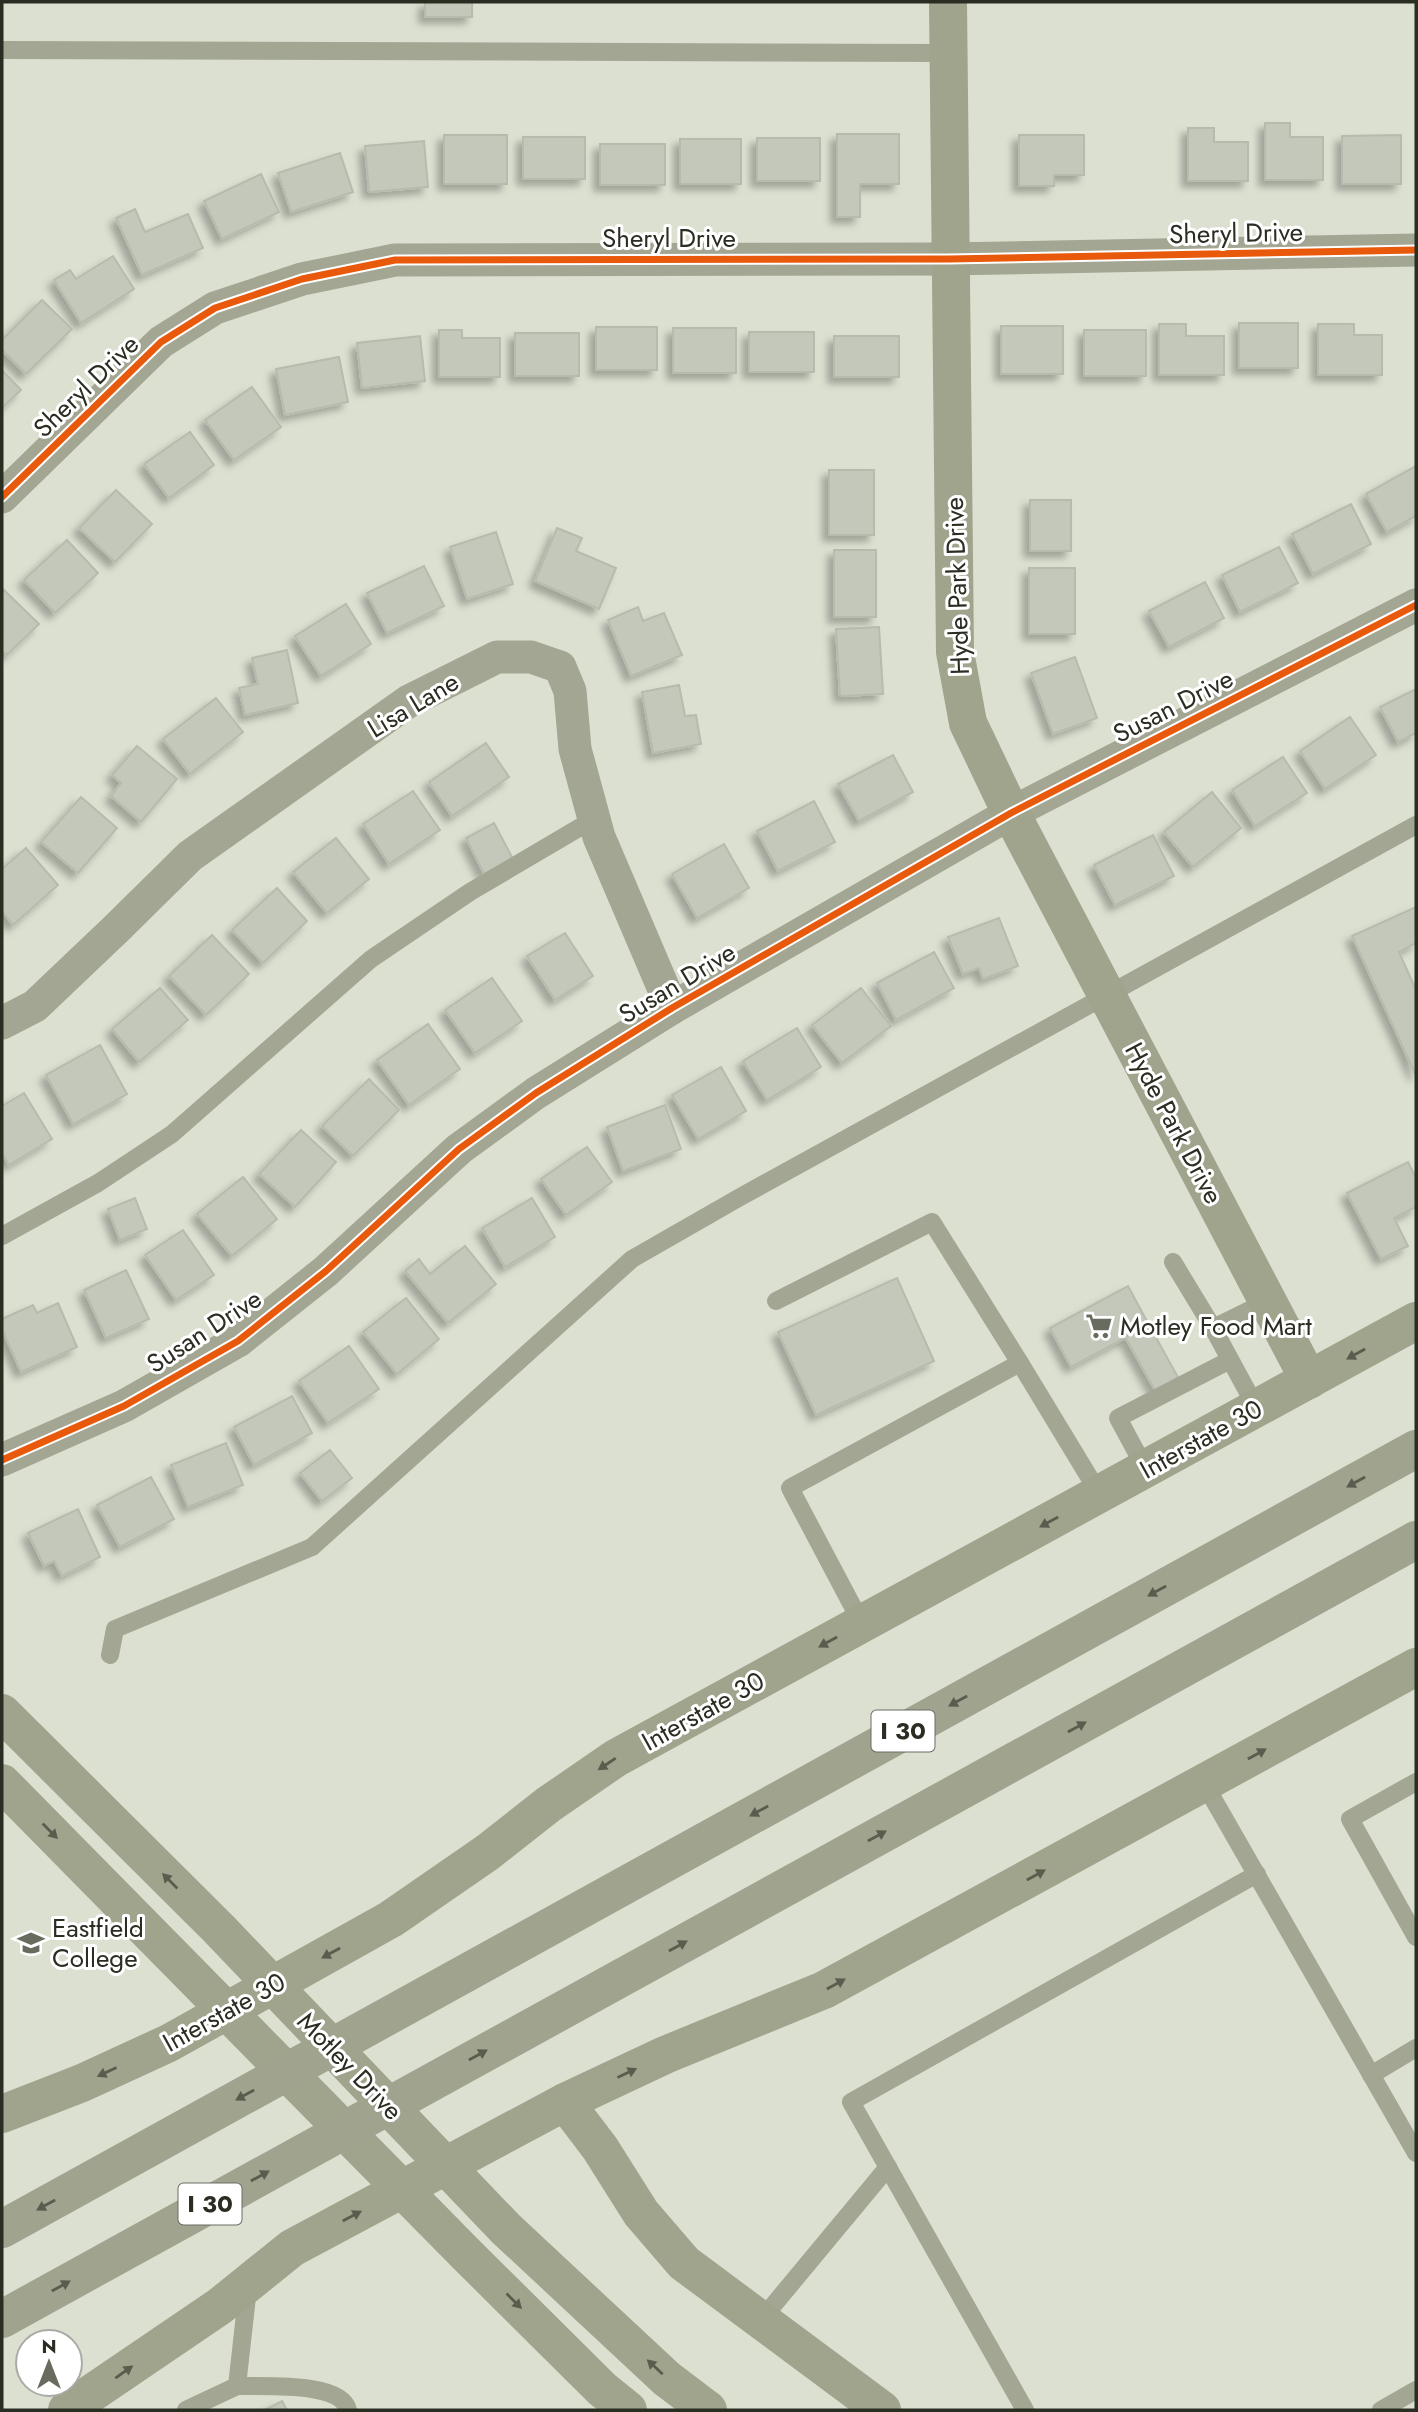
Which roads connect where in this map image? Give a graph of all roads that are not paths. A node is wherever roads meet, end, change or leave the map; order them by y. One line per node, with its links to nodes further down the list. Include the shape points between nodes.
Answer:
1 (948, 2): 3 (main road, Hyde Park Drive)
2 (2, 50): 3 (lane)
3 (948, 53): 5 (main road, Hyde Park Drive)
4 (1416, 250): 5 (street, Sheryl Drive)
5 (949, 259): 6 (street, Sheryl Drive, via 395,260 303,279 215,308 161,342); 8 (main road, Hyde Park Drive, via 955,652 968,723)
6 (2, 497)
7 (1416, 605): 8 (street, Susan Drive)
8 (1011, 813): 11 (main road, Hyde Park Drive); 12 (street, Susan Drive)
9 (594, 819): 12 (street, Lisa Lane); 13 (street, Lisa Lane, via 575,749 570,691 561,667 531,657 497,657 409,701 190,856 34,1006); 14 (lane, via 470,892 371,959 172,1134 98,1183)
10 (1416, 825): 11 (lane)
11 (1107, 996): 17 (main road, Hyde Park Drive); 30 (lane, via 632,1259 312,1547 115,1629)
12 (672, 1008): 25 (street, Susan Drive, via 536,1093 459,1149 326,1271 238,1341 124,1406)
13 (2, 1023)
14 (2, 1236)
15 (1172, 1262): 19 (lane)
16 (776, 1301): 21 (lane, via 933,1222)
17 (1268, 1301): 19 (lane); 22 (main road, Hyde Park Drive)
18 (1416, 1321): 22 (main road, Interstate 30, one-way to 22)
19 (1213, 1328): 20 (lane)
20 (1230, 1360): 23 (lane); 26 (lane, via 1118,1418)
21 (1020, 1363): 27 (lane); 29 (lane, via 790,1488)
22 (1309, 1380): 23 (main road, Interstate 30)
23 (1257, 1409): 26 (main road, Interstate 30)
24 (1416, 1449): 44 (highway, I 30, one-way to 44)
25 (2, 1460)
26 (1146, 1469): 27 (main road, Interstate 30)
27 (1100, 1494): 29 (main road, Interstate 30, one-way to 29)
28 (1416, 1541): 46 (highway, I 30, one-way to 28)
29 (862, 1624): 41 (main road, Interstate 30, one-way to 41, via 616,1758 391,1920 169,2043)
30 (110, 1655)
31 (1416, 1667): 35 (main road, one-way to 31)
32 (2, 1713): 54 (main road, Motley Drive, one-way to 32, via 667,2379 506,2229 219,1929)
33 (1416, 1782): 37 (lane, via 1350,1819)
34 (2, 1783): 53 (main road, Motley Drive, one-way to 53, via 465,2253)
35 (1204, 1783): 36 (lane); 40 (main road, one-way to 35, via 664,2055 824,1990)
36 (1257, 1874): 39 (lane); 43 (lane, via 851,2102)
37 (1416, 1937)
38 (1416, 2048): 39 (lane)
39 (1371, 2075): 42 (lane)
40 (565, 2102): 45 (main road, one-way to 40, via 292,2248); 47 (main road, via 641,2213 684,2263)
41 (2, 2114)
42 (1416, 2153)
43 (888, 2167): 47 (lane); 56 (lane)
44 (2, 2229)
45 (249, 2282): 48 (lane); 50 (main road, one-way to 45)
46 (2, 2319)
47 (761, 2320): 55 (main road)
48 (237, 2386): 51 (lane); 52 (lane, via 323,2390 347,2403)
49 (1416, 2390): 57 (lane)
50 (73, 2409)
51 (186, 2410)
52 (348, 2410)
53 (628, 2410)
54 (708, 2410)
55 (882, 2410)
56 (1025, 2410)
57 (1381, 2410)

